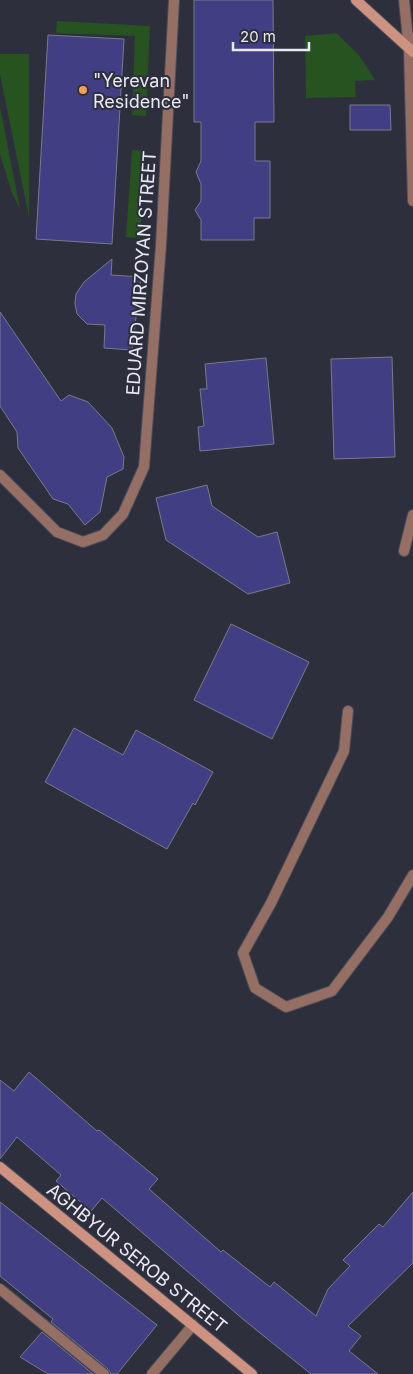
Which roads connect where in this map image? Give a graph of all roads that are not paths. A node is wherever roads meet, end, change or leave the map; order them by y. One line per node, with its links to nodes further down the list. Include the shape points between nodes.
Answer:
1 (174, 0): 7 (street, EDUARD MIRZOYAN STREET, via 161,245 144,467 123,514 103,535 83,542 56,532)
2 (356, 0): 5 (street)
3 (404, 0): 5 (street)
4 (413, 38): 5 (street)
5 (411, 51): 6 (street)
6 (413, 201)
7 (0, 475)
8 (413, 515): 9 (street)
9 (404, 552)
10 (348, 711): 11 (street, via 344,751 243,954 255,988 286,1007 332,991 388,917)
11 (413, 875)
12 (0, 1167): 14 (street, AGHBYUR SEROB STREET)
13 (0, 1289): 15 (street)
14 (193, 1325): 16 (street); 17 (street, AGHBYUR SEROB STREET)
15 (104, 1374)
16 (152, 1374)
17 (252, 1374)

